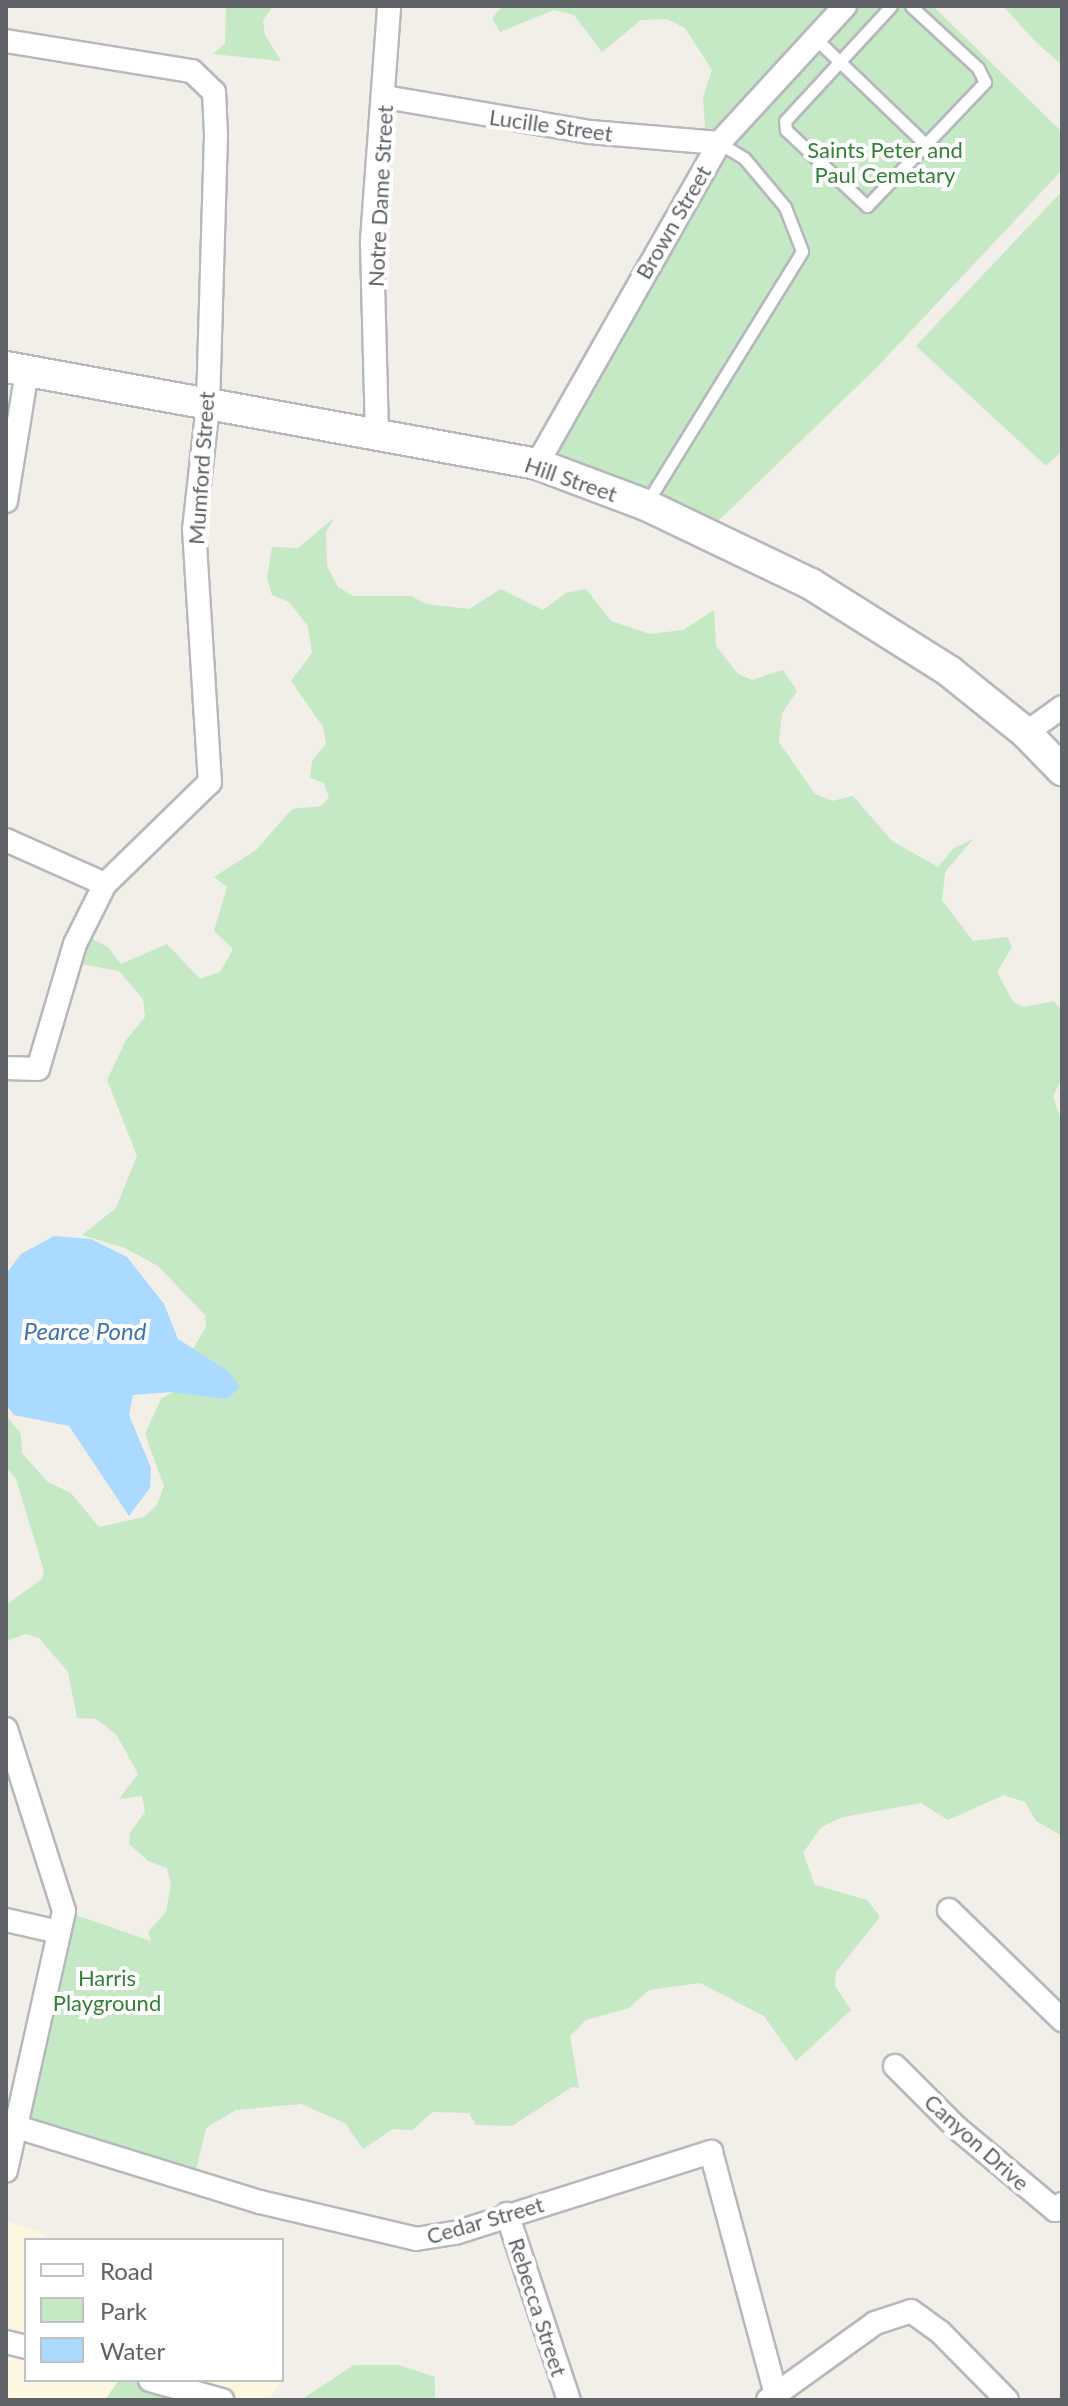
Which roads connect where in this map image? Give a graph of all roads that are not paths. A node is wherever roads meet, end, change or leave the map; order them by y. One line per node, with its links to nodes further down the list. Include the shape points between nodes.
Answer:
1 (389, 6): 8 (street, Notre Dame Street)
2 (845, 6): 5 (street, Brown Street)
3 (891, 6): 7 (lane)
4 (911, 6): 10 (lane, via 978,68 985,82)
5 (815, 38): 7 (lane); 9 (street, Brown Street)
6 (6, 41): 12 (street, Mumford Street, via 192,71 214,92)
7 (838, 60): 10 (lane); 10 (lane, via 788,114 786,130 859,204 874,204)
8 (385, 97): 9 (street, Lucille Street, via 590,132); 13 (street, Notre Dame Street, via 372,240)
9 (719, 143): 14 (street, Brown Street); 16 (lane, via 744,158 785,207 802,251)
10 (926, 145)
11 (16, 369): 12 (street, Hill Street); 15 (street)
12 (208, 405): 13 (street, Hill Street); 21 (street, Mumford Street, via 194,529 210,782)
13 (377, 435): 14 (street, Hill Street)
14 (537, 464): 16 (street, Hill Street)
15 (6, 501)
16 (646, 505): 18 (street, Hill Street, via 811,584 949,671)
17 (1062, 707): 18 (street)
18 (1026, 733): 19 (street, Hill Street)
19 (1062, 770)
20 (6, 840): 21 (street)
21 (105, 884): 22 (street, Mumford Street, via 75,944 38,1069)
22 (6, 1068)
23 (6, 1729): 26 (street, via 64,1911)
24 (949, 1910): 27 (street)
25 (6, 1920): 26 (street)
26 (59, 1932): 29 (street)
27 (1062, 2020)
28 (895, 2066): 31 (street, Canyon Drive, via 957,2128 1055,2210)
29 (17, 2127): 30 (street); 32 (street, Cedar Street, via 260,2202 416,2239 455,2233)
30 (6, 2171)
31 (1062, 2204)
32 (507, 2214): 34 (street, Cedar Street, via 711,2152); 36 (street, Rebecca Street)
33 (157, 2382): 35 (street)
34 (772, 2397): 37 (street, via 875,2323 911,2311 940,2332)
35 (222, 2400)
36 (569, 2400)
37 (1007, 2400)

